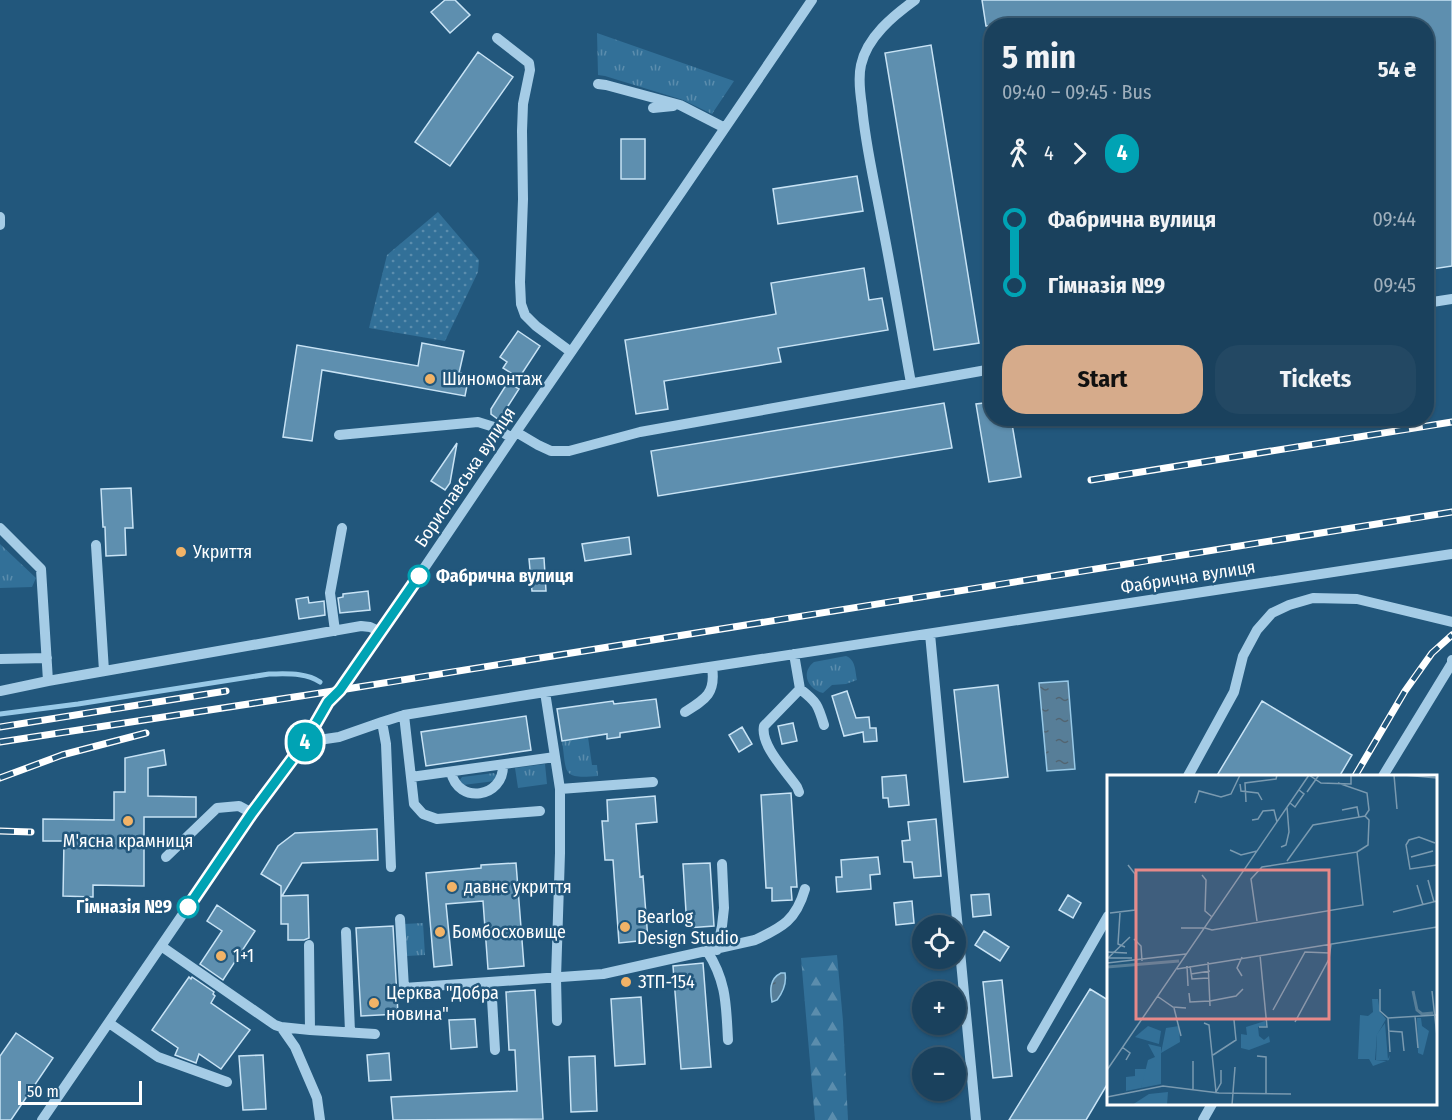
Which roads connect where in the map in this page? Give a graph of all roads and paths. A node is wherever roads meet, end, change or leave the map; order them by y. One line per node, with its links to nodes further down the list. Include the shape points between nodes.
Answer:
1 (812, 0): 7 (street, Бориславська вулиця)
2 (915, 0): 14 (street, via 883,27 860,66 864,131)
3 (497, 38): 12 (street, via 529,63 530,70 523,113 521,304 536,326)
4 (598, 84): 5 (street)
5 (680, 105): 6 (street); 7 (street)
6 (653, 108)
7 (725, 128): 12 (street, Бориславська вулиця)
8 (0, 217): 9 (street)
9 (0, 225)
10 (1452, 299): 11 (street)
11 (1434, 302)
12 (571, 352): 16 (street, Бориславська вулиця)
13 (984, 370): 14 (street)
14 (911, 383): 16 (street, via 640,432 569,451 551,451)
15 (339, 435): 16 (street, via 478,422)
16 (514, 435): 23 (street, Бориславська вулиця)
17 (0, 528): 26 (street, via 41,569)
18 (342, 528): 22 (street, via 330,593)
19 (96, 545): 30 (street)
20 (1452, 554): 24 (street, Фабрична вулиця)
21 (1452, 621): 43 (street, via 1357,599 1313,597 1272,613 1243,656 1234,692)
22 (335, 631): 23 (street, via 361,626); 30 (street)
23 (381, 632): 39 (street, Бориславська вулиця, via 328,702)
24 (930, 634): 25 (street, Фабрична вулиця); 76 (street)
25 (794, 654): 29 (street, Фабрична вулиця); 32 (street)
26 (47, 658): 27 (street); 31 (street)
27 (0, 659)
28 (1452, 660): 44 (street)
29 (712, 667): 34 (street, Фабрична вулиця); 35 (street, via 714,678 709,694)
30 (104, 671): 31 (street)
31 (48, 681): 33 (street)
32 (800, 689): 38 (street, via 813,699); 48 (street, via 764,726 762,733)
33 (0, 692)
34 (545, 692): 36 (street, Фабрична вулиця); 40 (street)
35 (686, 712)
36 (405, 716): 37 (street, Фабрична вулиця); 45 (street)
37 (382, 722): 39 (street, Фабрична вулиця, via 339,737); 53 (street, via 387,744)
38 (824, 725)
39 (305, 742): 50 (street, Бориславська вулиця)
40 (555, 757): 41 (street); 47 (street)
41 (503, 765): 42 (street); 42 (street, via 496,786 480,794 463,790)
42 (451, 772): 45 (street)
43 (1189, 775)
44 (1384, 775)
45 (411, 777): 49 (street, via 414,804 423,814 437,819)
46 (653, 782): 47 (street)
47 (560, 789): 61 (street)
48 (799, 792)
49 (540, 811)
50 (252, 813): 51 (street, via 239,806 217,808); 59 (street, Бориславська вулиця)
51 (166, 857)
52 (722, 864): 60 (street, via 722,926)
53 (391, 867)
54 (805, 889): 60 (street, via 794,915 777,930 755,940)
55 (1107, 918): 70 (street)
56 (400, 919): 62 (street, via 404,988)
57 (346, 932): 67 (street)
58 (309, 945): 66 (street)
59 (161, 946): 64 (street, Бориславська вулиця); 65 (street)
60 (712, 950): 61 (street, via 603,974); 69 (street, via 725,994)
61 (556, 978): 62 (street); 63 (street)
62 (491, 982): 71 (street)
63 (557, 1021)
64 (109, 1023): 72 (street, via 158,1057); 74 (street, Бориславська вулиця)
65 (281, 1027): 66 (street); 75 (street, via 300,1057 317,1098)
66 (310, 1030): 67 (street)
67 (350, 1032): 68 (street)
68 (375, 1034)
69 (728, 1040)
70 (1032, 1048)
71 (495, 1050)
72 (227, 1082)
73 (1211, 1105): 77 (street)
74 (42, 1120)
75 (320, 1120)
76 (976, 1120)
77 (1203, 1120)

